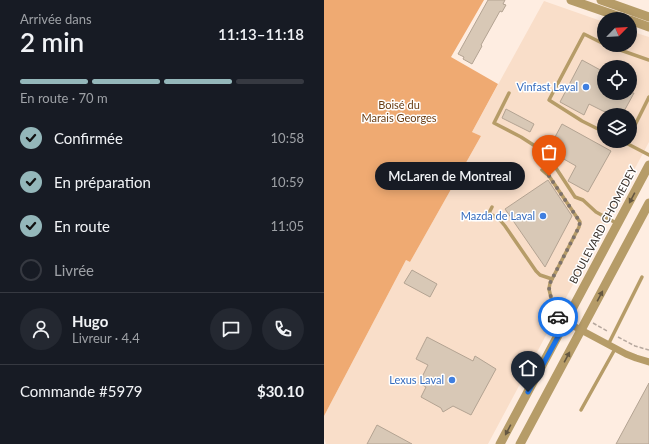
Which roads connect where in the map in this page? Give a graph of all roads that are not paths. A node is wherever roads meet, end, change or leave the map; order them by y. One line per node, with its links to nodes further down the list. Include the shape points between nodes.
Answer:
1 (571, 0): 4 (street)
2 (601, 0): 3 (street)
3 (612, 4): 5 (lane); 6 (street)
4 (605, 12)
5 (608, 12)
6 (649, 17)
7 (637, 23): 8 (street)
8 (649, 27)
9 (597, 40): 15 (lane, via 584,34 549,100)
10 (624, 52): 11 (lane)
11 (649, 60)
12 (509, 93): 22 (lane, via 494,123 535,146 554,165 575,197 584,200 596,212)
13 (649, 97): 14 (lane)
14 (637, 121)
15 (597, 128)
16 (637, 148): 17 (lane)
17 (649, 155)
18 (649, 165): 22 (street, BOULEVARD CHOMEDEY, one-way to 22)
19 (542, 170): 24 (lane, via 549,176 580,222)
20 (649, 203): 26 (street, one-way to 20)
21 (492, 207): 24 (lane, via 489,213 505,226 536,271)
22 (618, 224): 25 (street, BOULEVARD CHOMEDEY)
23 (642, 277): 27 (lane)
24 (552, 279): 25 (lane, via 549,287 552,302 548,311)
25 (566, 322): 26 (street); 31 (street, BOULEVARD CHOMEDEY, one-way to 31)
26 (582, 330): 27 (street); 32 (street, one-way to 26)
27 (608, 344): 28 (street)
28 (615, 349): 29 (street); 30 (lane)
29 (649, 362)
30 (581, 410)
31 (500, 444)
32 (520, 444)

